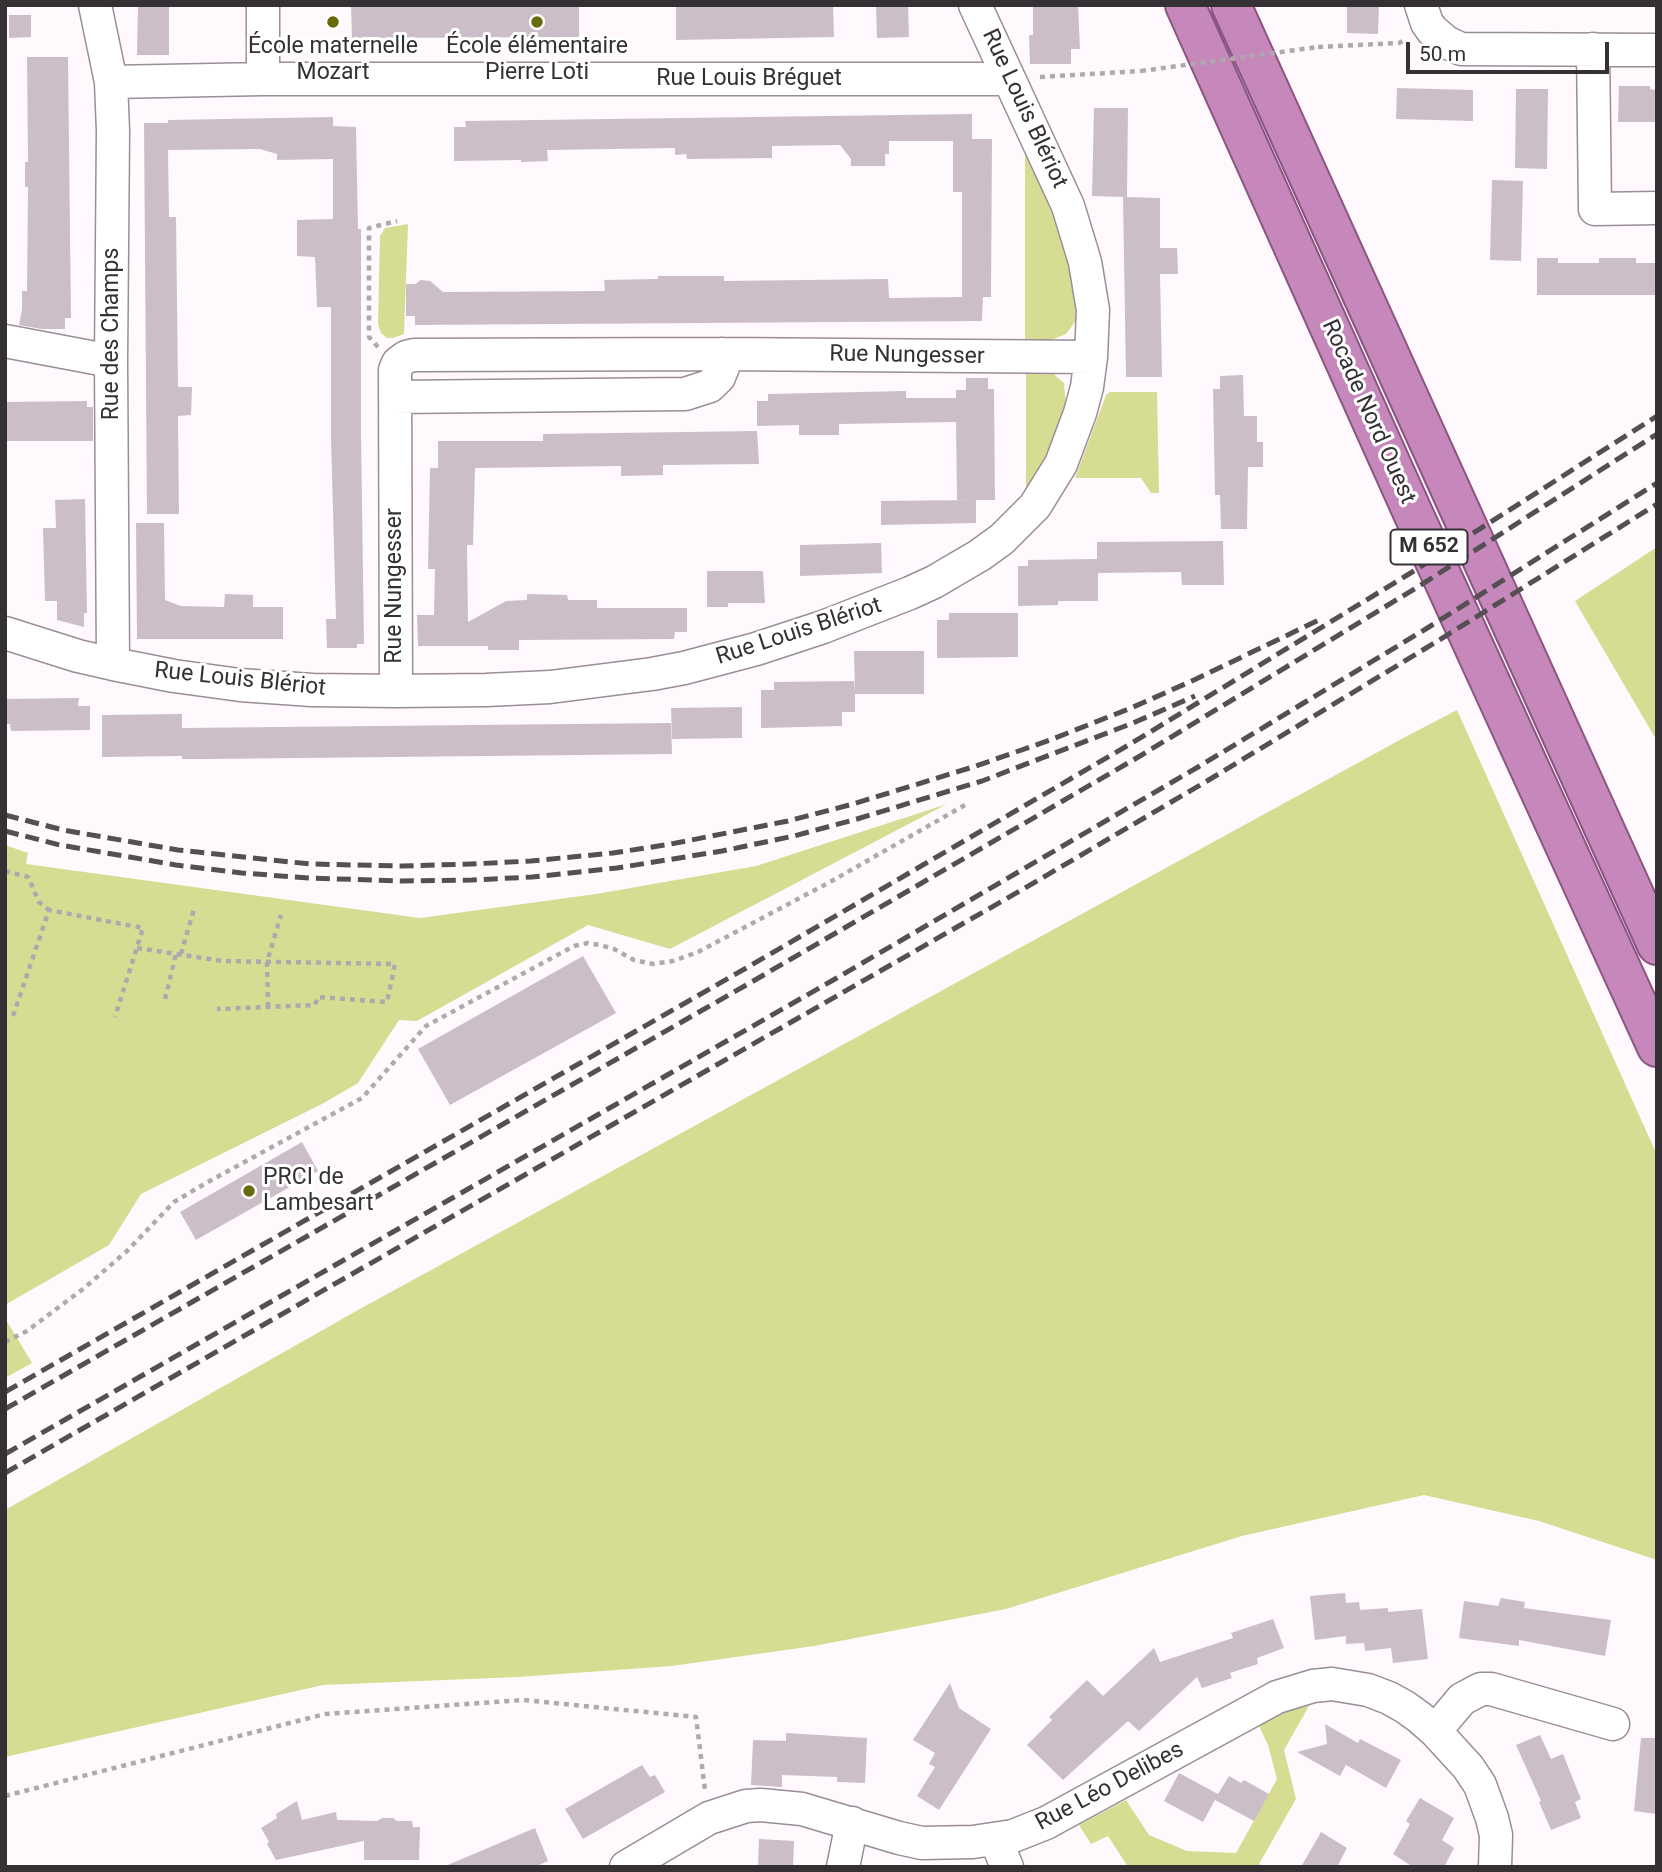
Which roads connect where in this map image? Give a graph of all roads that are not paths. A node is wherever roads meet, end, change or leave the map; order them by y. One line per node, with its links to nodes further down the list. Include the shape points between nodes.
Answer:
1 (95, 5): 11 (street, Rue des Champs)
2 (263, 5): 9 (street)
3 (975, 5): 10 (street, Rue Louis Blériot)
4 (1185, 5): 22 (highway, Rocade Nord Ouest / M 652)
5 (1231, 5): 21 (highway, Rocade Nord Ouest / M 652)
6 (1426, 18): 7 (street, via 1446,42 1461,49)
7 (1593, 50): 8 (street); 12 (street, via 1595,209)
8 (1657, 50)
9 (263, 79): 10 (street, Rue Louis Bréguet); 11 (street, Rue Louis Bréguet)
10 (1009, 79): 15 (street, Rue Louis Blériot, via 1078,234 1093,310)
11 (111, 82): 16 (street, Rue des Champs)
12 (1657, 208)
13 (5, 341): 16 (street)
14 (722, 354): 15 (street, Rue Nungesser); 17 (street, Rue Nungesser, via 414,355 398,363); 17 (street, via 719,377 710,386 685,394)
15 (1091, 358): 20 (street, Rue Louis Blériot, via 1080,414 1061,464 1035,506 1002,539 934,582 795,638 684,668 550,687)
16 (111, 361): 19 (street, Rue des Champs)
17 (395, 383): 20 (street, Rue Nungesser)
18 (5, 633): 19 (street, Rue Louis Blériot)
19 (113, 664): 20 (street, Rue Louis Blériot, via 240,685)
20 (396, 691)
21 (1657, 945)
22 (1657, 1047)
23 (1613, 1724): 24 (street, via 1481,1689 1462,1699)
24 (1435, 1731): 26 (street, Rue Léo Delibes, via 1389,1698 1350,1686 1294,1690 1046,1823 1013,1836); 29 (street, Rue Léo Delibes, via 1480,1784 1496,1835)
25 (852, 1823): 26 (street, Rue Léo Delibes, via 922,1843); 27 (street, Rue Léo Delibes, via 802,1809 746,1806 709,1818); 28 (street)
26 (1001, 1853)
27 (626, 1867)
28 (843, 1867)
29 (1495, 1867)

